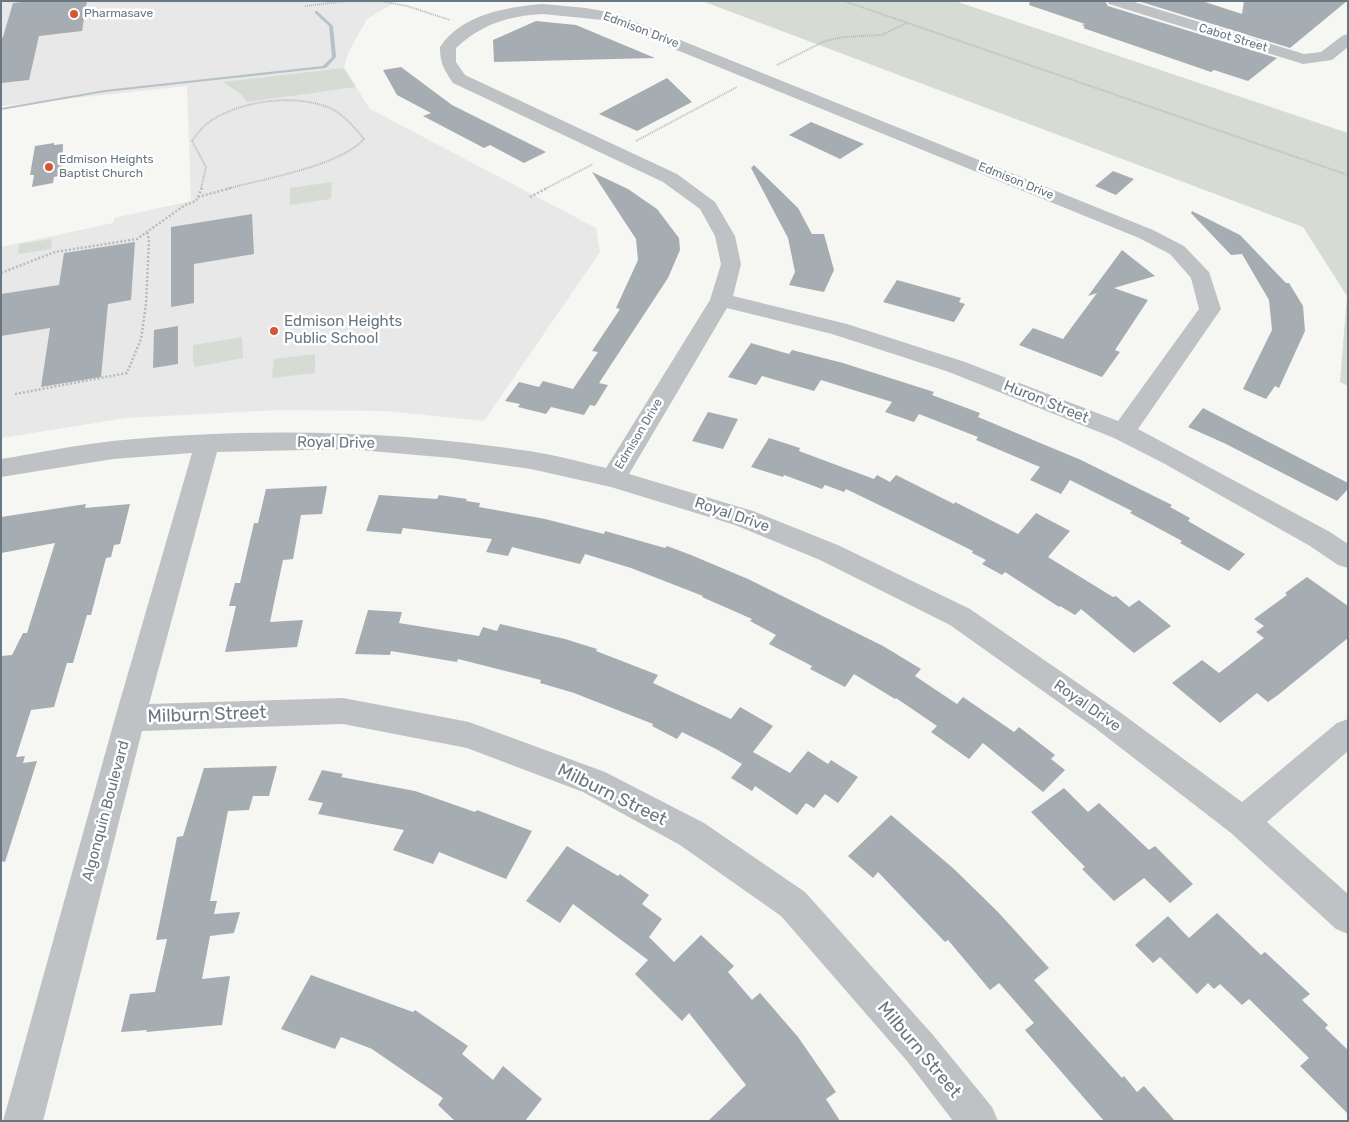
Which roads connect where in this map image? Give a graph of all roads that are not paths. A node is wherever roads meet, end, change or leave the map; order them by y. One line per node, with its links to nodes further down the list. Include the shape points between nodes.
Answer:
1 (1114, 1): 2 (street, Cabot Street, via 1303,60 1326,57)
2 (1348, 39)
3 (721, 300): 4 (street, Huron Street, via 839,328 957,367); 4 (street, Edmison Drive, via 731,264 725,236 708,206 670,178 459,79 448,62 448,47 459,35 476,23 540,8 607,16 1137,230 1177,250 1201,277 1210,310); 7 (street, Edmison Drive)
4 (1123, 432): 8 (street, Huron Street, via 1311,534)
5 (207, 444): 6 (street, Royal Drive, via 112,450); 7 (street, Royal Drive, via 348,441 450,449 531,460); 9 (street, Algonquin Boulevard)
6 (1, 468)
7 (613, 478): 11 (street, Royal Drive, via 744,518 830,553 960,617 1106,718)
8 (1348, 558)
9 (130, 718): 13 (street, Algonquin Boulevard); 14 (street, Milburn Street, via 343,711 469,735 594,782 692,834 793,904 920,1048)
10 (1348, 732): 11 (street)
11 (1244, 822): 12 (street, Royal Drive)
12 (1348, 917)
13 (23, 1121)
14 (978, 1121)

